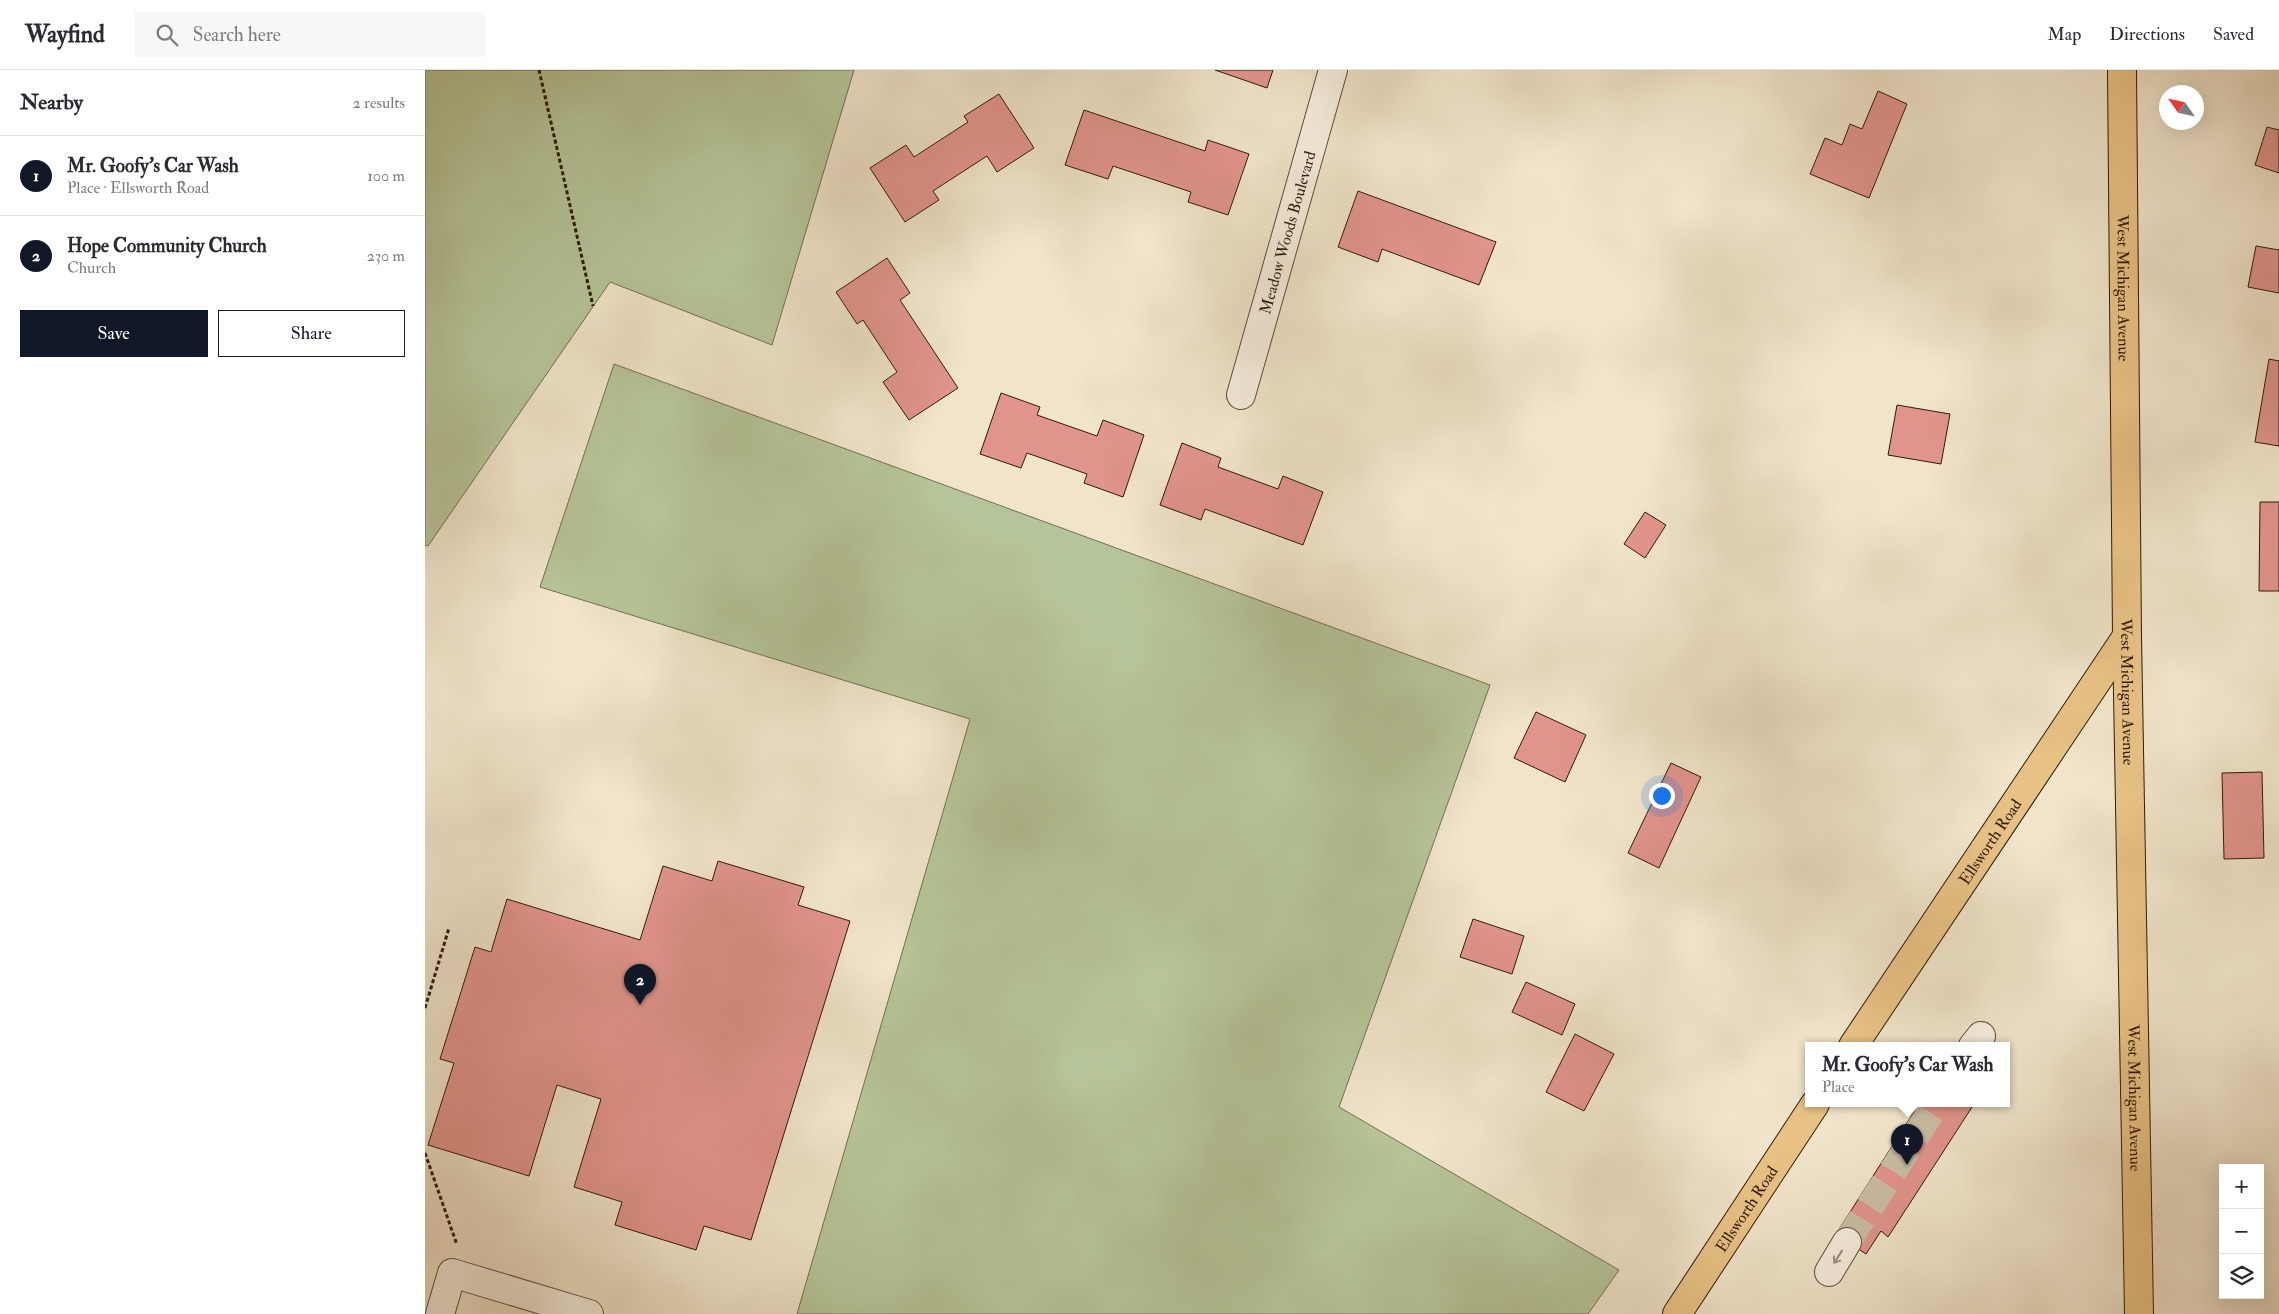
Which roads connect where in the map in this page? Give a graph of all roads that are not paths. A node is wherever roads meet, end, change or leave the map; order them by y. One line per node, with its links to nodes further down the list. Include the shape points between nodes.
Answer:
1 (1333, 70): 3 (street, Meadow Woods Boulevard)
2 (2122, 70): 4 (main road, West Michigan Avenue)
3 (1241, 394)
4 (2127, 636): 5 (main road, Ellsworth Road); 12 (main road, West Michigan Avenue)
5 (1856, 1042)
6 (1813, 1107): 11 (main road, Ellsworth Road)
7 (1847, 1242): 8 (street, one-way to 8)
8 (1829, 1272)
9 (440, 1314): 10 (street, via 456,1263)
10 (589, 1314)
11 (1677, 1314)
12 (2139, 1314)

